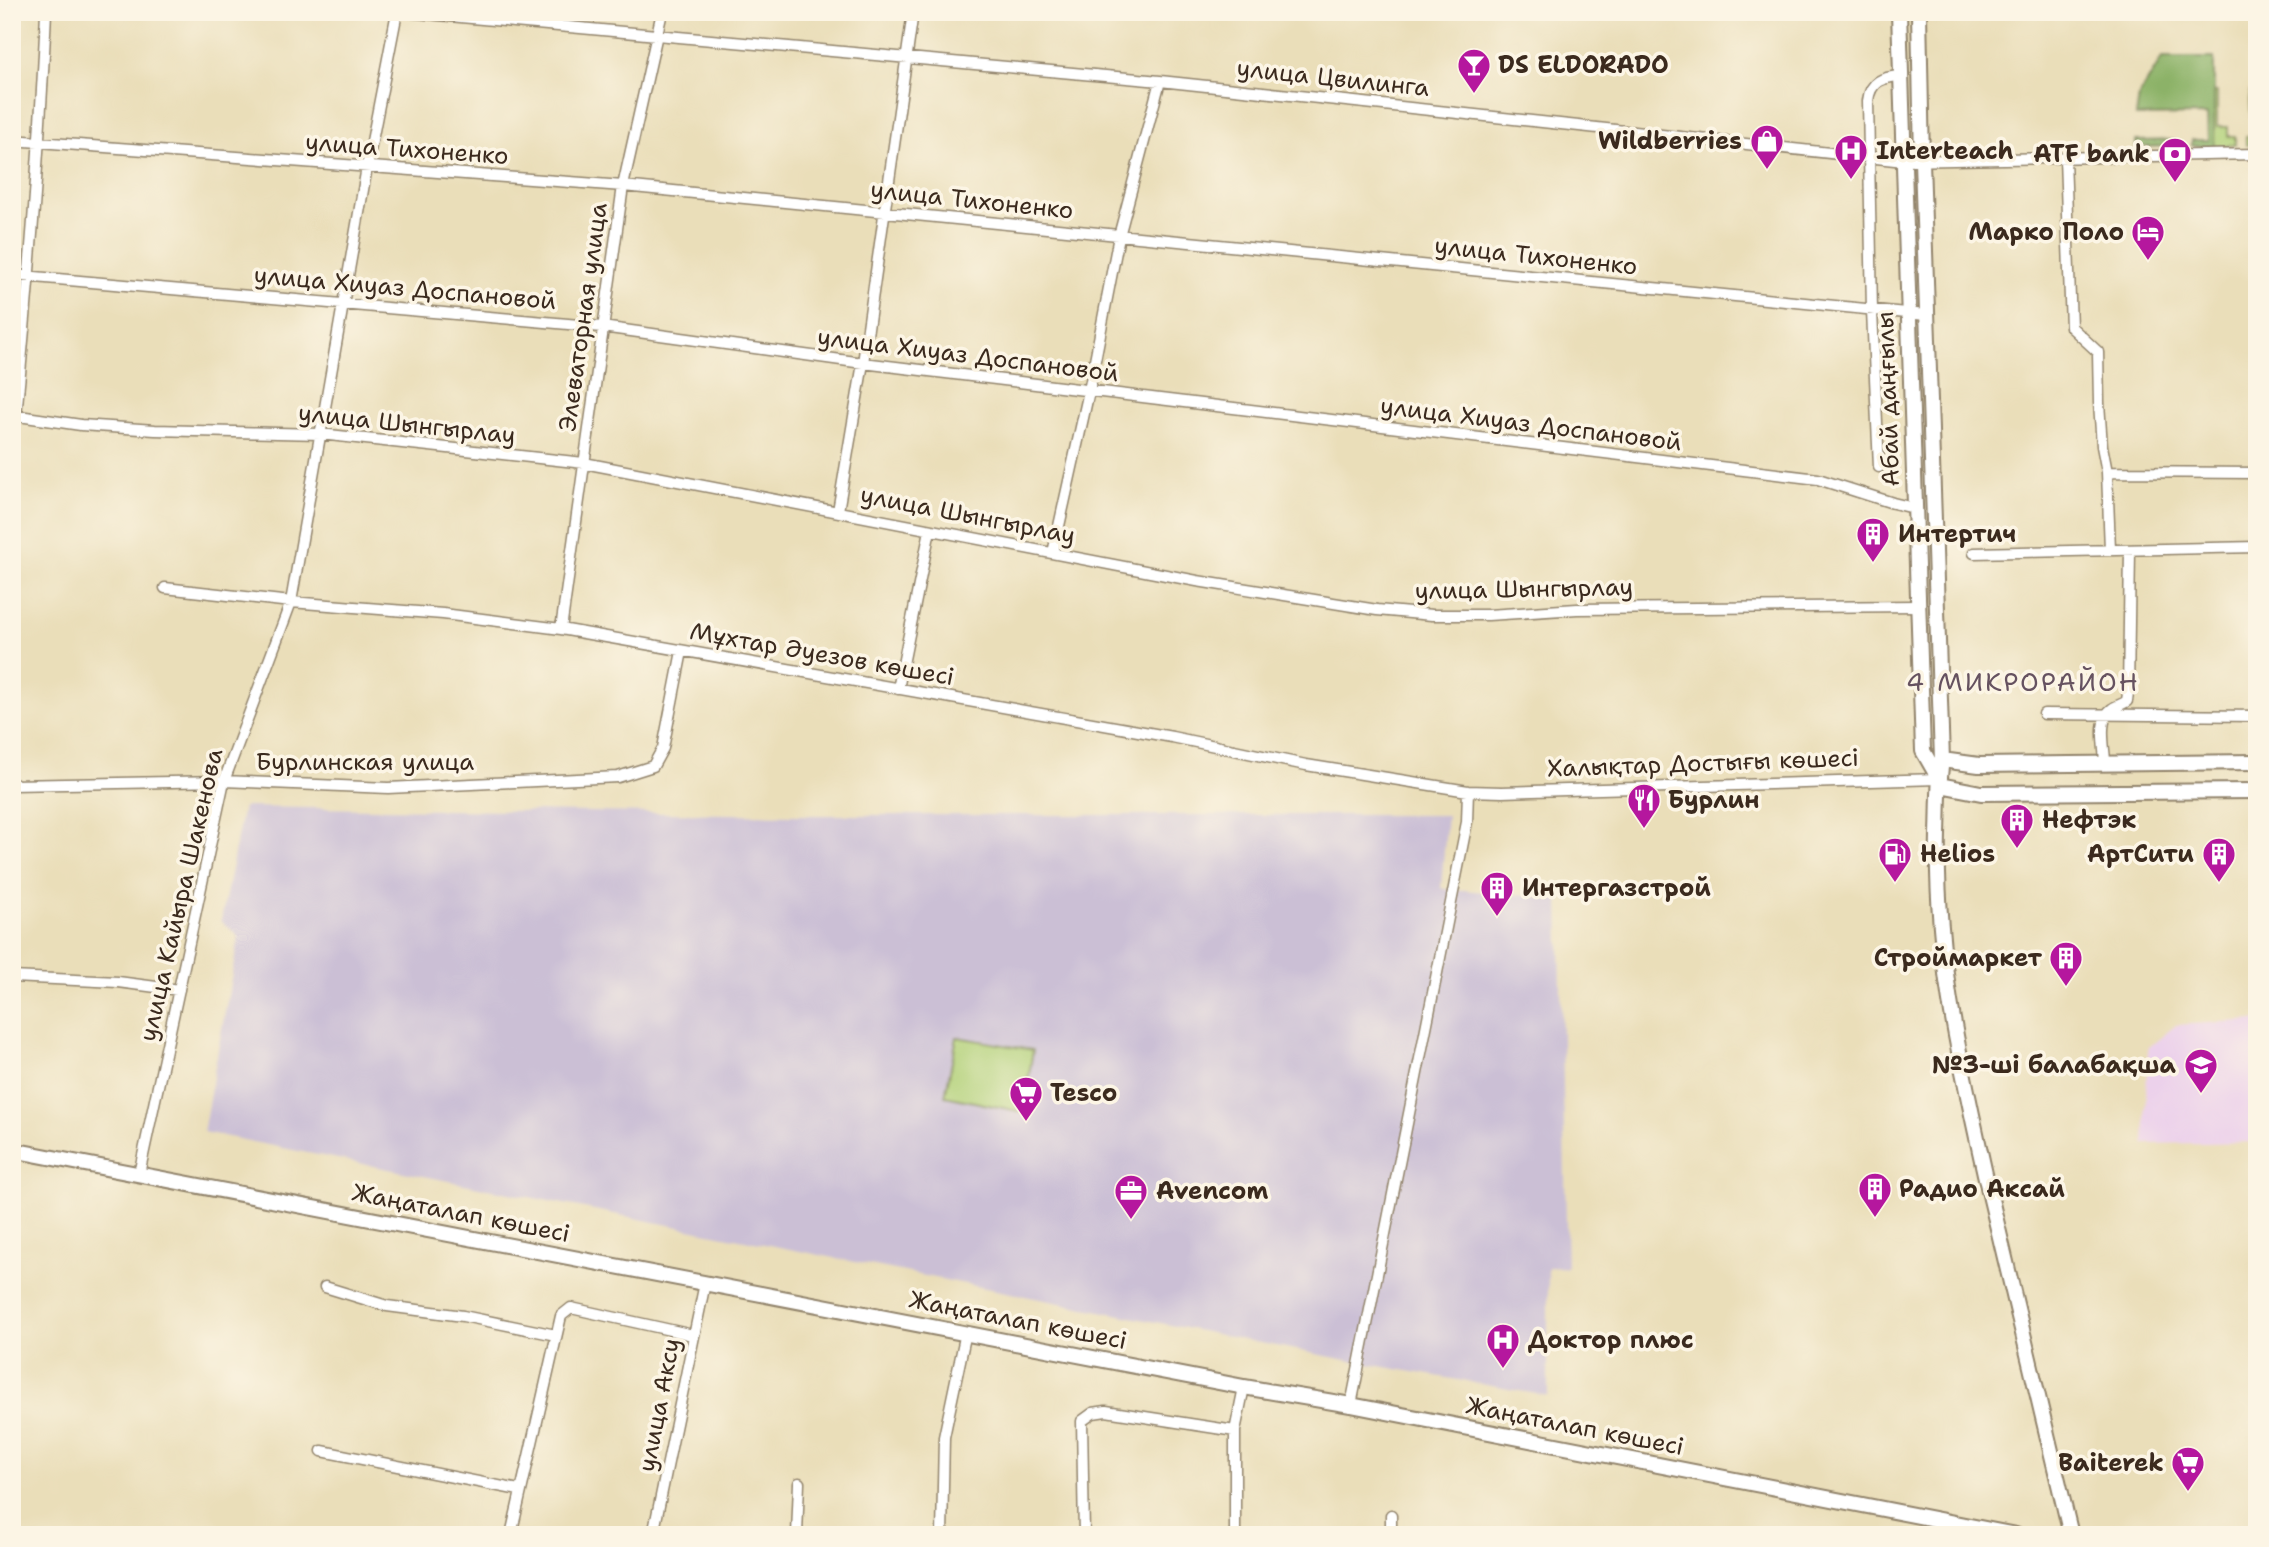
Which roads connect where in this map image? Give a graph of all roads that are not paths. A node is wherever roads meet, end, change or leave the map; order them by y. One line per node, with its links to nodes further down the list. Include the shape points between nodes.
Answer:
1 (46, 12): 13 (street)
2 (397, 12): 19 (street, улица Кайыра Шакенова)
3 (405, 12): 8 (street, улица Цвилинга)
4 (662, 12): 8 (street, Элеваторная улица)
5 (913, 12): 9 (street)
6 (1899, 12): 10 (main road, Абай даңғылы)
7 (1919, 12): 18 (main road, Абай даңғылы)
8 (657, 35): 9 (street, улица Цвилинга); 20 (street, Элеваторная улица)
9 (906, 58): 11 (street, улица Цвилинга); 21 (street)
10 (1901, 76): 15 (street, via 1884,77 1869,92); 17 (main road, Абай даңғылы)
11 (1160, 81): 15 (street, улица Цвилинга); 22 (street)
12 (12, 141): 13 (street, улица Тихоненко)
13 (40, 142): 19 (street, улица Тихоненко); 24 (street)
14 (2257, 154): 16 (street, улица Цвилинга)
15 (1869, 156): 17 (street, улица Цвилинга); 26 (street)
16 (2065, 158): 18 (street, улица Цвилинга); 37 (street, via 2071,327 2098,352)
17 (1904, 161): 18 (street, улица Цвилинга); 27 (main road, Абай даңғылы)
18 (1922, 161): 28 (main road, Абай даңғылы)
19 (367, 167): 20 (street, улица Тихоненко); 25 (street, улица Кайыра Шакенова)
20 (623, 186): 21 (street, улица Тихоненко); 29 (street, Элеваторная улица)
21 (884, 212): 22 (street, улица Тихоненко); 30 (street)
22 (1119, 236): 26 (street, улица Тихоненко); 31 (street)
23 (12, 275): 24 (street, улица Хиуаз Доспановой)
24 (29, 277): 25 (street, улица Хиуаз Доспановой); 32 (street)
25 (343, 303): 29 (street, улица Хиуаз Доспановой); 34 (street, улица Кайыра Шакенова)
26 (1872, 311): 27 (street, улица Тихоненко); 36 (street)
27 (1908, 314): 28 (street, улица Тихоненко); 39 (main road, Абай даңғылы)
28 (1926, 315): 56 (main road, Абай даңғылы)
29 (602, 327): 30 (street, улица Хиуаз Доспановой); 35 (street, Элеваторная улица)
30 (863, 363): 31 (street, улица Хиуаз Доспановой); 40 (street)
31 (1089, 391): 39 (street, улица Хиуаз Доспановой, via 1818,479); 46 (street)
32 (14, 416): 33 (street); 34 (street, улица Шынгырлау, via 155,430)
33 (12, 431)
34 (320, 434): 35 (street, улица Шынгырлау); 48 (street, улица Кайыра Шакенова)
35 (584, 463): 40 (street, улица Шынгырлау); 50 (street, Элеваторная улица)
36 (1879, 467)
37 (2107, 472): 38 (street); 43 (street)
38 (2257, 473)
39 (1914, 508): 49 (main road, Абай даңғылы)
40 (838, 511): 41 (street, улица Шынгырлау)
41 (930, 530): 46 (street, улица Шынгырлау); 52 (street)
42 (2257, 547): 44 (street)
43 (2110, 550): 44 (street); 45 (street)
44 (2130, 550): 54 (street, via 2127,701)
45 (1974, 553)
46 (1053, 554): 49 (street, улица Шынгырлау, via 1377,610 1432,615)
47 (165, 588): 48 (street, Мұхтар Әуезов көшесі)
48 (291, 602): 50 (street, Мұхтар Әуезов көшесі); 59 (street, улица Кайыра Шакенова)
49 (1918, 606): 60 (main road, Абай даңғылы, via 1923,751)
50 (561, 629): 51 (street, Мұхтар Әуезов көшесі)
51 (682, 651): 52 (street, Мұхтар Әуезов көшесі); 59 (street, Бурлинская улица, via 663,748 653,766 618,777 388,788)
52 (898, 689): 62 (street, Мұхтар Әуезов көшесі)
53 (2044, 714): 54 (street)
54 (2105, 715): 55 (street); 58 (street)
55 (2257, 716)
56 (1942, 760): 58 (main road, via 1979,765); 60 (main road, Абай даңғылы)
57 (2257, 762): 58 (main road)
58 (2105, 763)
59 (224, 781): 61 (street, Бурлинская улица); 65 (street, улица Кайыра Шакенова)
60 (1939, 782): 62 (street, Халықтар Достығы көшесі); 63 (main road, Халықтар Достығы көшесі, via 1981,793); 88 (main road, Абай даңғылы, via 1939,907 1952,1023)
61 (12, 785)
62 (1468, 790): 74 (street, via 1467,822)
63 (2257, 791)
64 (12, 976): 65 (street)
65 (179, 990): 67 (street, улица Кайыра Шакенова)
66 (12, 1150): 67 (main road, Жаңаталап көшесі)
67 (139, 1174): 68 (main road, Жаңаталап көшесі)
68 (705, 1283): 70 (main road, Жаңаталап көшесі); 72 (street, улица Аксу)
69 (325, 1287): 71 (street, via 387,1306)
70 (966, 1332): 73 (main road, Жаңаталап көшесі); 83 (street, via 944,1437)
71 (556, 1335): 72 (street, via 561,1316 571,1308); 78 (street)
72 (693, 1335): 81 (street, улица Аксу)
73 (1244, 1387): 74 (main road, Жаңаталап көшесі); 75 (street)
74 (1351, 1405): 87 (main road, Жаңаталап көшесі)
75 (1235, 1431): 84 (street, via 1106,1411 1093,1413 1082,1421); 85 (street)
76 (322, 1451): 78 (street)
77 (799, 1483): 82 (street)
78 (519, 1490): 80 (street)
79 (1391, 1515): 86 (street)
80 (511, 1535)
81 (653, 1535)
82 (797, 1535)
83 (942, 1535)
84 (1084, 1535)
85 (1235, 1535)
86 (1391, 1535)
87 (2016, 1535)
88 (2071, 1535)

